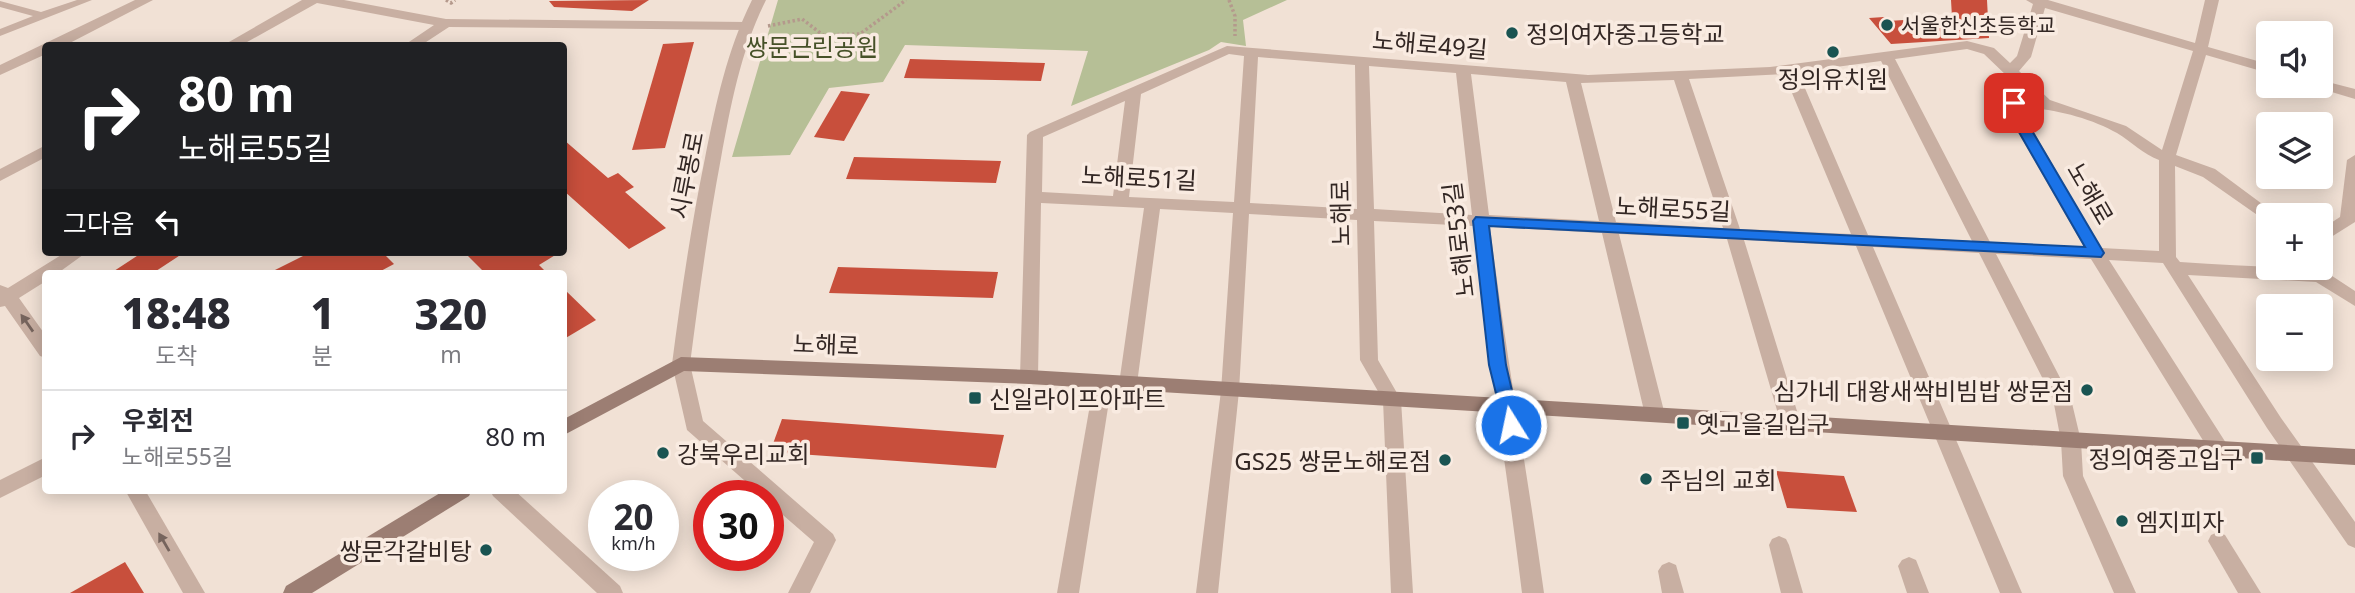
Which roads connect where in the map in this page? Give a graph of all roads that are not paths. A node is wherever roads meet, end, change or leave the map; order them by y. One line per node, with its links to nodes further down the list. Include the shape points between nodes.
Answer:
1 (87, 0): 9 (lane)
2 (146, 0): 13 (street)
3 (312, 0): 14 (street)
4 (322, 0): 10 (street)
5 (759, 0): 11 (street, 시루봉로)
6 (2212, 0): 16 (street)
7 (2038, 1): 16 (street); 25 (street, via 2024,57)
8 (0, 4): 9 (lane)
9 (42, 15): 12 (lane)
10 (446, 23): 11 (street); 15 (street)
11 (746, 26): 58 (street, 시루봉로, via 722,107 700,218)
12 (0, 33)
13 (59, 42)
14 (236, 42)
15 (416, 42)
16 (2200, 49): 21 (street); 33 (street)
17 (42, 50): 24 (street)
18 (1243, 51): 20 (street, 노해로49길); 29 (street, 노해로49길, via 1227,50); 40 (street)
19 (1885, 54): 22 (street, 노해로49길); 25 (street, 노해로49길, via 1967,45 1981,47); 47 (street)
20 (1362, 61): 23 (street, 노해로49길); 41 (street, 노해로)
21 (2256, 65)
22 (1789, 68): 26 (street, 노해로49길); 46 (street)
23 (1463, 69): 27 (street, 노해로49길); 42 (street, 노해로53길)
24 (0, 71)
25 (2011, 71): 31 (street, 노해로49길)
26 (1680, 75): 27 (street, 노해로49길); 45 (street)
27 (1572, 78): 43 (street)
28 (2333, 88): 30 (street)
29 (1134, 92): 36 (street, 노해로49길, via 1035,135); 37 (street)
30 (2355, 94)
31 (2044, 103): 33 (street, 노해로, via 2121,129); 48 (street, 노해로, via 2011,106)
32 (42, 152): 35 (street)
33 (2167, 159): 39 (street, 노해로, via 2209,173); 50 (street)
34 (2355, 160): 44 (street, via 2348,220)
35 (0, 176)
36 (1034, 197): 37 (street, 노해로51길); 59 (street, 노해로49길)
37 (1120, 201): 38 (street, 노해로51길)
38 (1153, 203): 40 (street, 노해로51길); 61 (street)
39 (2256, 206)
40 (1241, 207): 41 (street, 노해로51길); 62 (street)
41 (1366, 215): 42 (street, 노해로51길); 63 (street, 노해로, via 1369,360)
42 (1481, 221): 43 (street, 노해로55길); 64 (street, 노해로53길, via 1498,365)
43 (1611, 229): 45 (street, 노해로55길); 65 (street)
44 (2333, 230)
45 (1734, 235): 46 (street, 노해로55길); 66 (street)
46 (1864, 241): 47 (street, 노해로55길); 68 (street)
47 (1986, 248): 48 (street, 노해로55길); 69 (street, via 2062,399)
48 (2096, 253): 50 (street, 노해로55길); 70 (street, 노해로)
49 (72, 256): 52 (street)
50 (2172, 263): 51 (street, 노해로55길); 71 (street)
51 (2256, 268)
52 (48, 270)
53 (42, 273): 55 (street)
54 (2328, 280): 56 (street)
55 (3, 296): 57 (street, one-way to 55)
56 (2355, 300)
57 (42, 346)
58 (681, 363): 59 (main road, 노해로); 67 (main road); 86 (street, 시루봉로, via 694,425 826,540)
59 (1029, 377): 60 (main road, 노해로)
60 (1103, 382): 61 (main road, 노해로); 87 (street)
61 (1128, 384): 62 (main road, 노해로)
62 (1230, 391): 63 (main road, 노해로); 88 (street)
63 (1392, 400): 64 (main road, 노해로); 89 (street, 노해로)
64 (1508, 405): 65 (main road, 노해로); 90 (street, 노해로53길)
65 (1655, 415): 66 (main road, 노해로)
66 (1791, 424): 68 (main road, 노해로)
67 (567, 426)
68 (1945, 433): 69 (main road, 노해로); 94 (street)
69 (2071, 441): 70 (main road, 노해로); 95 (street, via 2073,476)
70 (2219, 449): 71 (main road, 노해로)
71 (2296, 454): 72 (main road, 노해로); 78 (street)
72 (2355, 457)
73 (42, 467): 74 (street)
74 (0, 491)
75 (137, 494): 84 (street, one-way to 75)
76 (456, 494): 83 (main road)
77 (504, 494): 85 (street)
78 (2355, 539)
79 (2218, 541): 96 (street)
80 (1779, 545): 92 (street)
81 (1909, 566): 93 (street)
82 (1669, 571): 91 (street)
83 (306, 590)
84 (194, 593)
85 (612, 593)
86 (799, 593)
87 (1068, 593)
88 (1207, 593)
89 (1402, 593)
90 (1533, 593)
91 (1673, 593)
92 (1792, 593)
93 (1918, 593)
94 (2011, 593)
95 (2125, 593)
96 (2250, 593)

